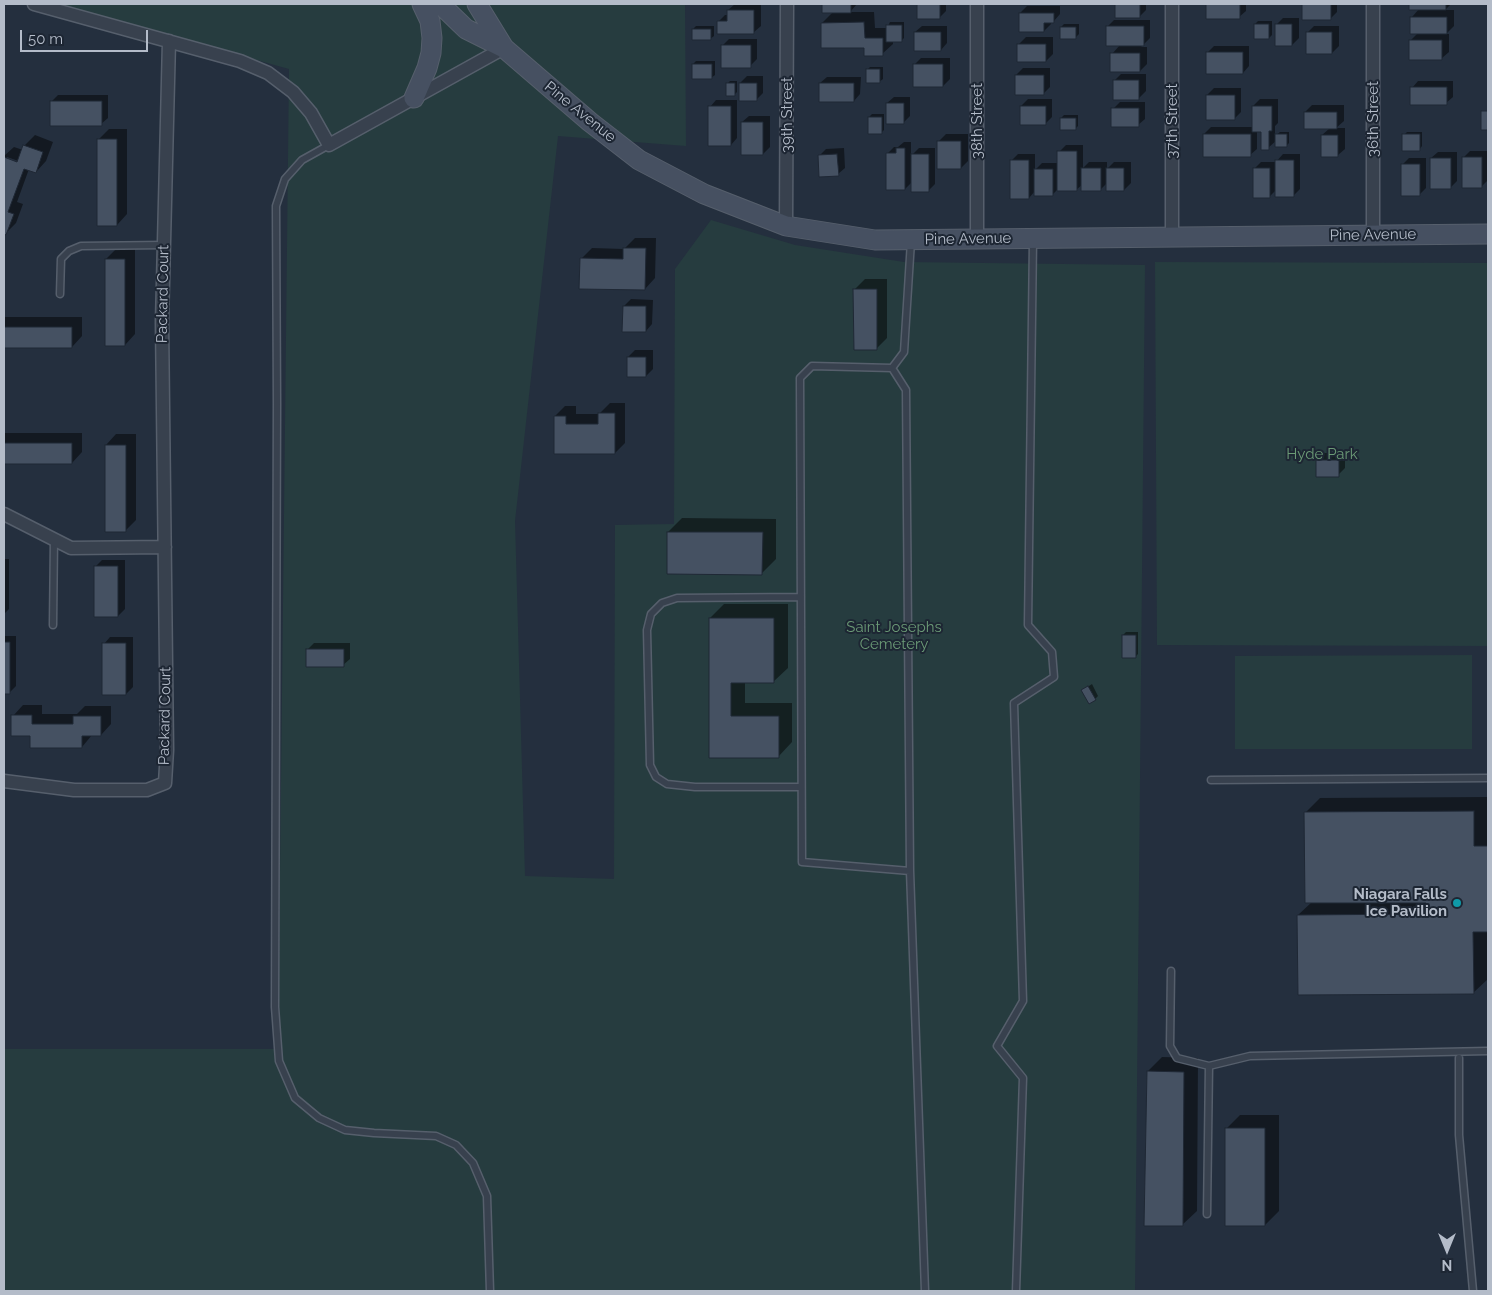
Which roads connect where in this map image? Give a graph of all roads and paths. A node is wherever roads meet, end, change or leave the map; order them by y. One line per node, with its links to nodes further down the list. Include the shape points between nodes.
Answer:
1 (34, 4): 9 (street)
2 (422, 4): 11 (main road, via 430,21 431,53)
3 (440, 4): 10 (main road, via 466,29)
4 (477, 4): 10 (main road)
5 (787, 4): 13 (street, 39th Street)
6 (977, 4): 16 (street, 38th Street)
7 (1172, 4): 18 (street, 37th Street)
8 (1373, 4): 15 (street, 36th Street)
9 (169, 41): 12 (street, via 240,61 268,73 293,92 311,113); 20 (street, Packard Court)
10 (504, 48): 11 (street); 13 (main road, Pine Avenue, via 639,160 704,194)
11 (414, 98): 12 (street)
12 (329, 144): 38 (lane, via 302,160 290,173 276,206 275,1007 279,1062 295,1098 319,1118 345,1130 436,1136 462,1151 473,1163 487,1196)
13 (786, 226): 19 (main road, Pine Avenue, via 875,240)
14 (1488, 234): 15 (main road, Pine Avenue)
15 (1373, 235): 18 (main road, Pine Avenue)
16 (977, 238): 17 (main road, Pine Avenue); 19 (main road, Pine Avenue)
17 (1033, 238): 18 (main road, Pine Avenue); 40 (lane, via 1028,625 1052,652 1054,677 1014,703 1023,1001 997,1046 1023,1078)
18 (1172, 238)
19 (911, 239): 22 (lane, via 904,352)
20 (164, 245): 21 (lane, via 80,246 69,251 61,260); 25 (street, Packard Court)
21 (60, 294)
22 (892, 368): 26 (lane, via 812,366 800,378); 32 (lane, via 906,390)
23 (4, 514): 24 (street)
24 (54, 539): 25 (street, via 71,548); 27 (lane)
25 (165, 547): 30 (street, Packard Court, via 165,783 147,790 74,790)
26 (801, 597): 31 (lane); 31 (lane, via 677,598 662,603 651,614 647,630 650,765 656,777 667,784 695,787)
27 (53, 625)
28 (1488, 778): 29 (lane)
29 (1211, 780)
30 (4, 781)
31 (801, 787): 32 (lane, via 802,862)
32 (910, 871): 39 (lane)
33 (1171, 971): 36 (lane, via 1170,1046 1177,1058)
34 (1488, 1051): 36 (lane, via 1250,1056)
35 (1459, 1058): 41 (lane, via 1459,1135)
36 (1209, 1066): 37 (lane)
37 (1207, 1214)
38 (490, 1291)
39 (925, 1291)
40 (1016, 1291)
41 (1473, 1291)

